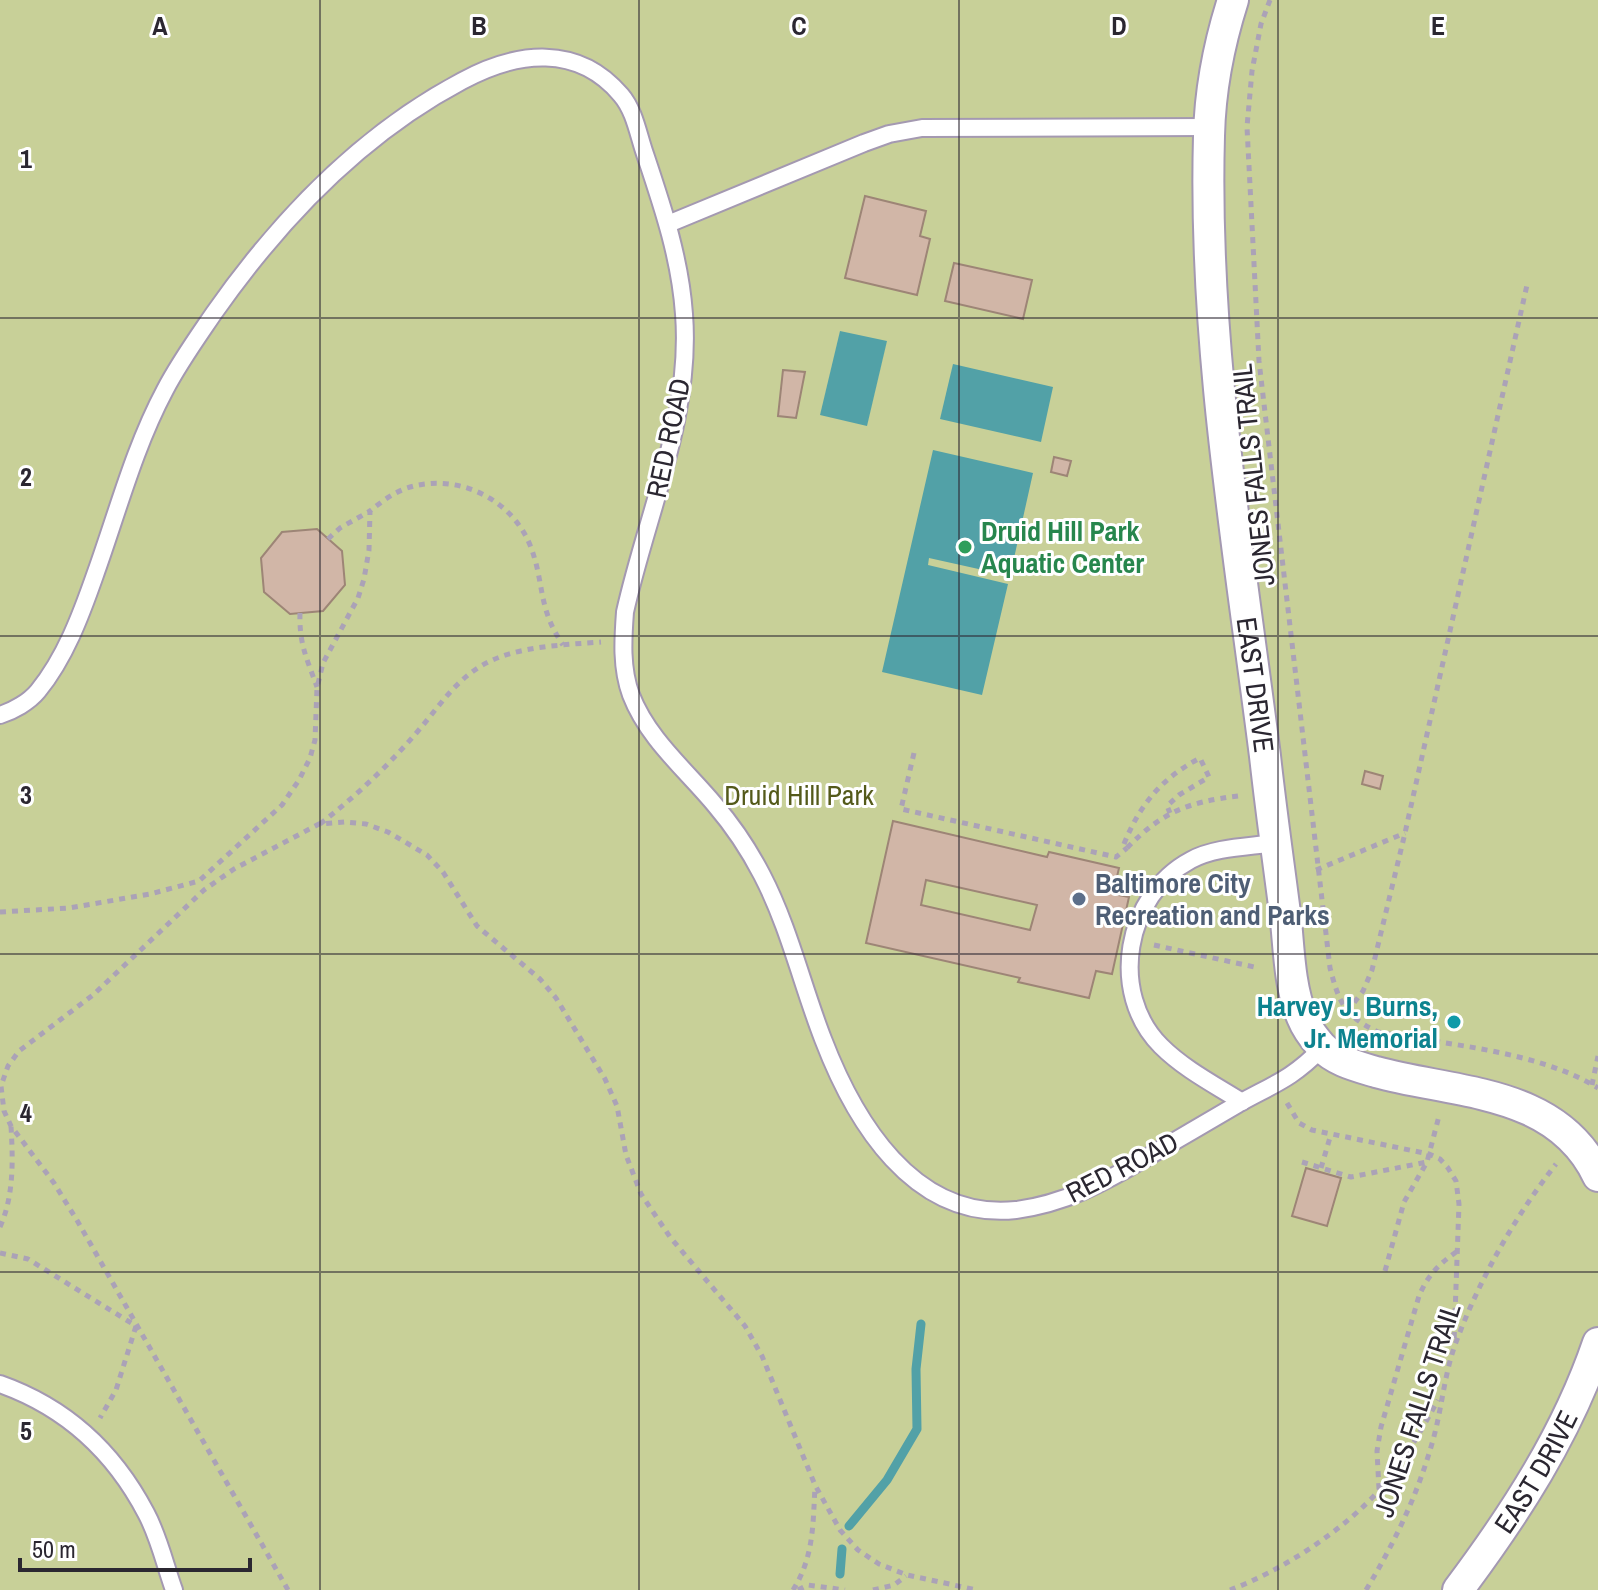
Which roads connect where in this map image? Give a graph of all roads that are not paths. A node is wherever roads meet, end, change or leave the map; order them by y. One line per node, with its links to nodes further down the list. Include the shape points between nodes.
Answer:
1 (1233, 0): 2 (street, EAST DRIVE, via 1218,54)
2 (1210, 127): 3 (lane, via 922,128 864,143); 5 (street, EAST DRIVE, via 1219,385)
3 (668, 224): 4 (lane, RED ROAD, via 628,103 607,79 579,64 551,56 507,63 483,70 413,109 367,143 283,224 195,341 142,440 81,615 57,662 37,694); 7 (lane, RED ROAD, via 684,314 682,394 625,612 624,667 643,720 742,841 779,914 840,1081 859,1118 880,1147 930,1190 984,1209 1013,1210 1045,1205 1110,1179)
4 (0, 715)
5 (1275, 843): 6 (street, EAST DRIVE, via 1296,996 1301,1016); 7 (lane, via 1207,853 1175,871 1144,911 1129,955 1132,996 1160,1045)
6 (1322, 1048): 7 (lane, RED ROAD, via 1302,1069); 8 (street, EAST DRIVE, via 1358,1067 1525,1107 1578,1142)
7 (1242, 1102)
8 (1598, 1176)
9 (1598, 1343): 12 (street, EAST DRIVE, via 1545,1461)
10 (0, 1384): 11 (lane, via 57,1410 88,1434 118,1469 147,1514)
11 (174, 1590)
12 (1458, 1590)

